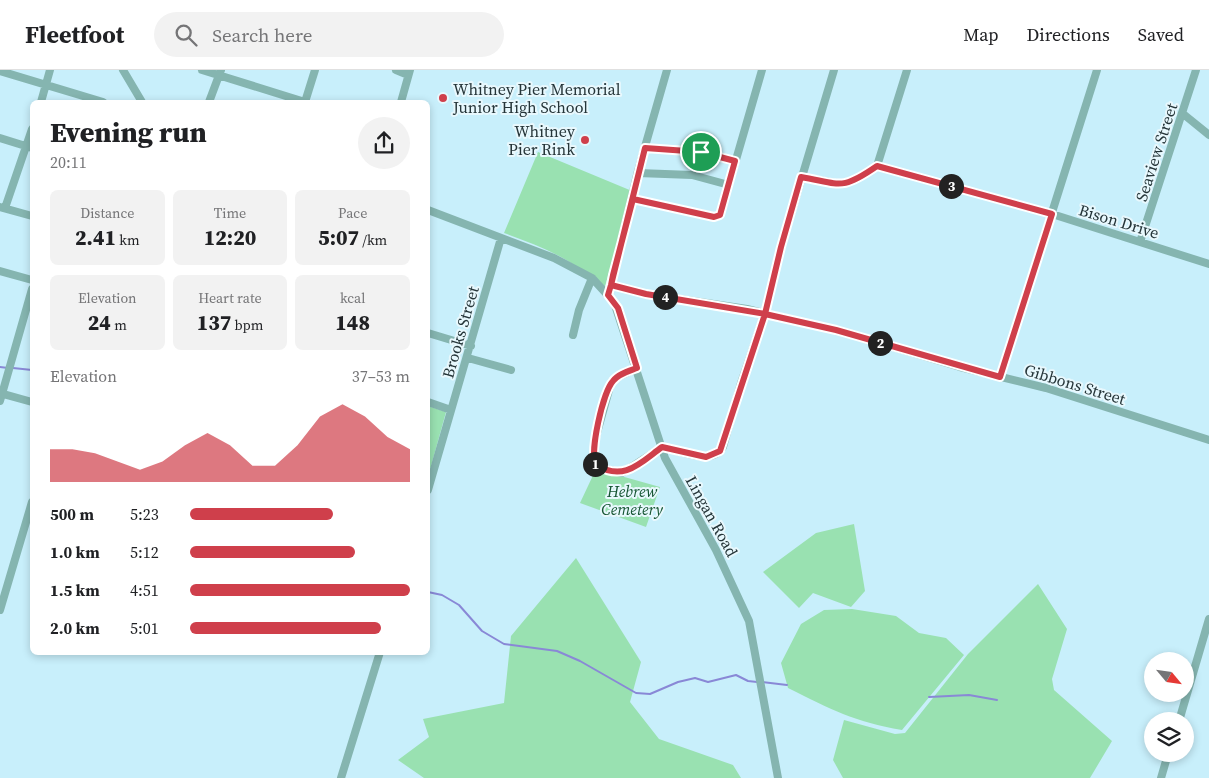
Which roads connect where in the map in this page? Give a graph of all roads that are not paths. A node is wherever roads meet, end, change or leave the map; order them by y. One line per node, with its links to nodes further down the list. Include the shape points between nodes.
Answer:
1 (50, 70): 15 (street)
2 (123, 70): 18 (street)
3 (202, 70): 14 (street)
4 (315, 70): 21 (street)
5 (396, 70): 13 (street)
6 (666, 70): 27 (street)
7 (762, 70): 28 (street)
8 (834, 70): 31 (street)
9 (907, 70): 29 (street)
10 (1097, 70): 36 (street)
11 (1196, 70): 23 (street, Seaview Street)
12 (0, 71): 15 (street)
13 (409, 72): 22 (street)
14 (220, 73): 19 (street); 20 (street)
15 (47, 85): 16 (street); 17 (street)
16 (42, 100)
17 (96, 100)
18 (141, 100)
19 (210, 100)
20 (299, 100)
21 (306, 100)
22 (402, 100)
23 (1182, 113): 24 (street); 39 (street, Seaview Street)
24 (1209, 135)
25 (0, 138): 26 (street)
26 (30, 147): 34 (street)
27 (645, 148): 28 (street, via 701,152); 30 (street)
28 (735, 161): 32 (street)
29 (877, 166): 31 (street, via 842,184); 36 (street, Bison Drive)
30 (638, 173): 32 (street, via 692,175); 33 (street)
31 (801, 177): 47 (street)
32 (728, 185): 33 (street, via 718,216)
33 (633, 199): 44 (street)
34 (3, 207): 37 (street)
35 (430, 211): 38 (street, Lingan Road)
36 (1052, 214): 39 (street, Bison Drive); 54 (street)
37 (30, 215)
38 (501, 238): 42 (street, Lingan Road, via 554,258); 50 (street, Brooks Street)
39 (1140, 242): 40 (street, Bison Drive)
40 (1209, 264)
41 (0, 271): 43 (street)
42 (592, 278): 45 (street, Lingan Road); 49 (street)
43 (30, 279)
44 (611, 285): 45 (street); 47 (street, Gibbons Street)
45 (608, 295): 52 (street, Lingan Road, via 618,308)
46 (30, 296): 55 (street)
47 (765, 314): 54 (street, Gibbons Street, via 836,330); 60 (street, via 720,451 706,457)
48 (430, 334): 50 (street)
49 (573, 336)
50 (471, 346): 51 (street, Brooks Street)
51 (468, 358): 53 (street); 58 (street, Brooks Street)
52 (637, 368): 60 (street, Lingan Road); 60 (street, via 611,384 595,440 594,461 605,470 622,473)
53 (511, 370)
54 (1000, 377): 59 (street, Gibbons Street, via 1046,388)
55 (1, 396): 56 (street)
56 (30, 402)
57 (430, 403): 58 (street)
58 (451, 410): 61 (street, Brooks Street)
59 (1209, 440)
60 (662, 447): 71 (street, Lingan Road, via 749,621)
61 (430, 483)
62 (30, 509): 63 (street)
63 (24, 531): 64 (street); 65 (street)
64 (30, 533)
65 (0, 610)
66 (1209, 619): 68 (street)
67 (379, 655): 70 (street)
68 (1182, 712)
69 (1165, 762): 72 (street)
70 (341, 778)
71 (778, 778)
72 (1160, 778)

